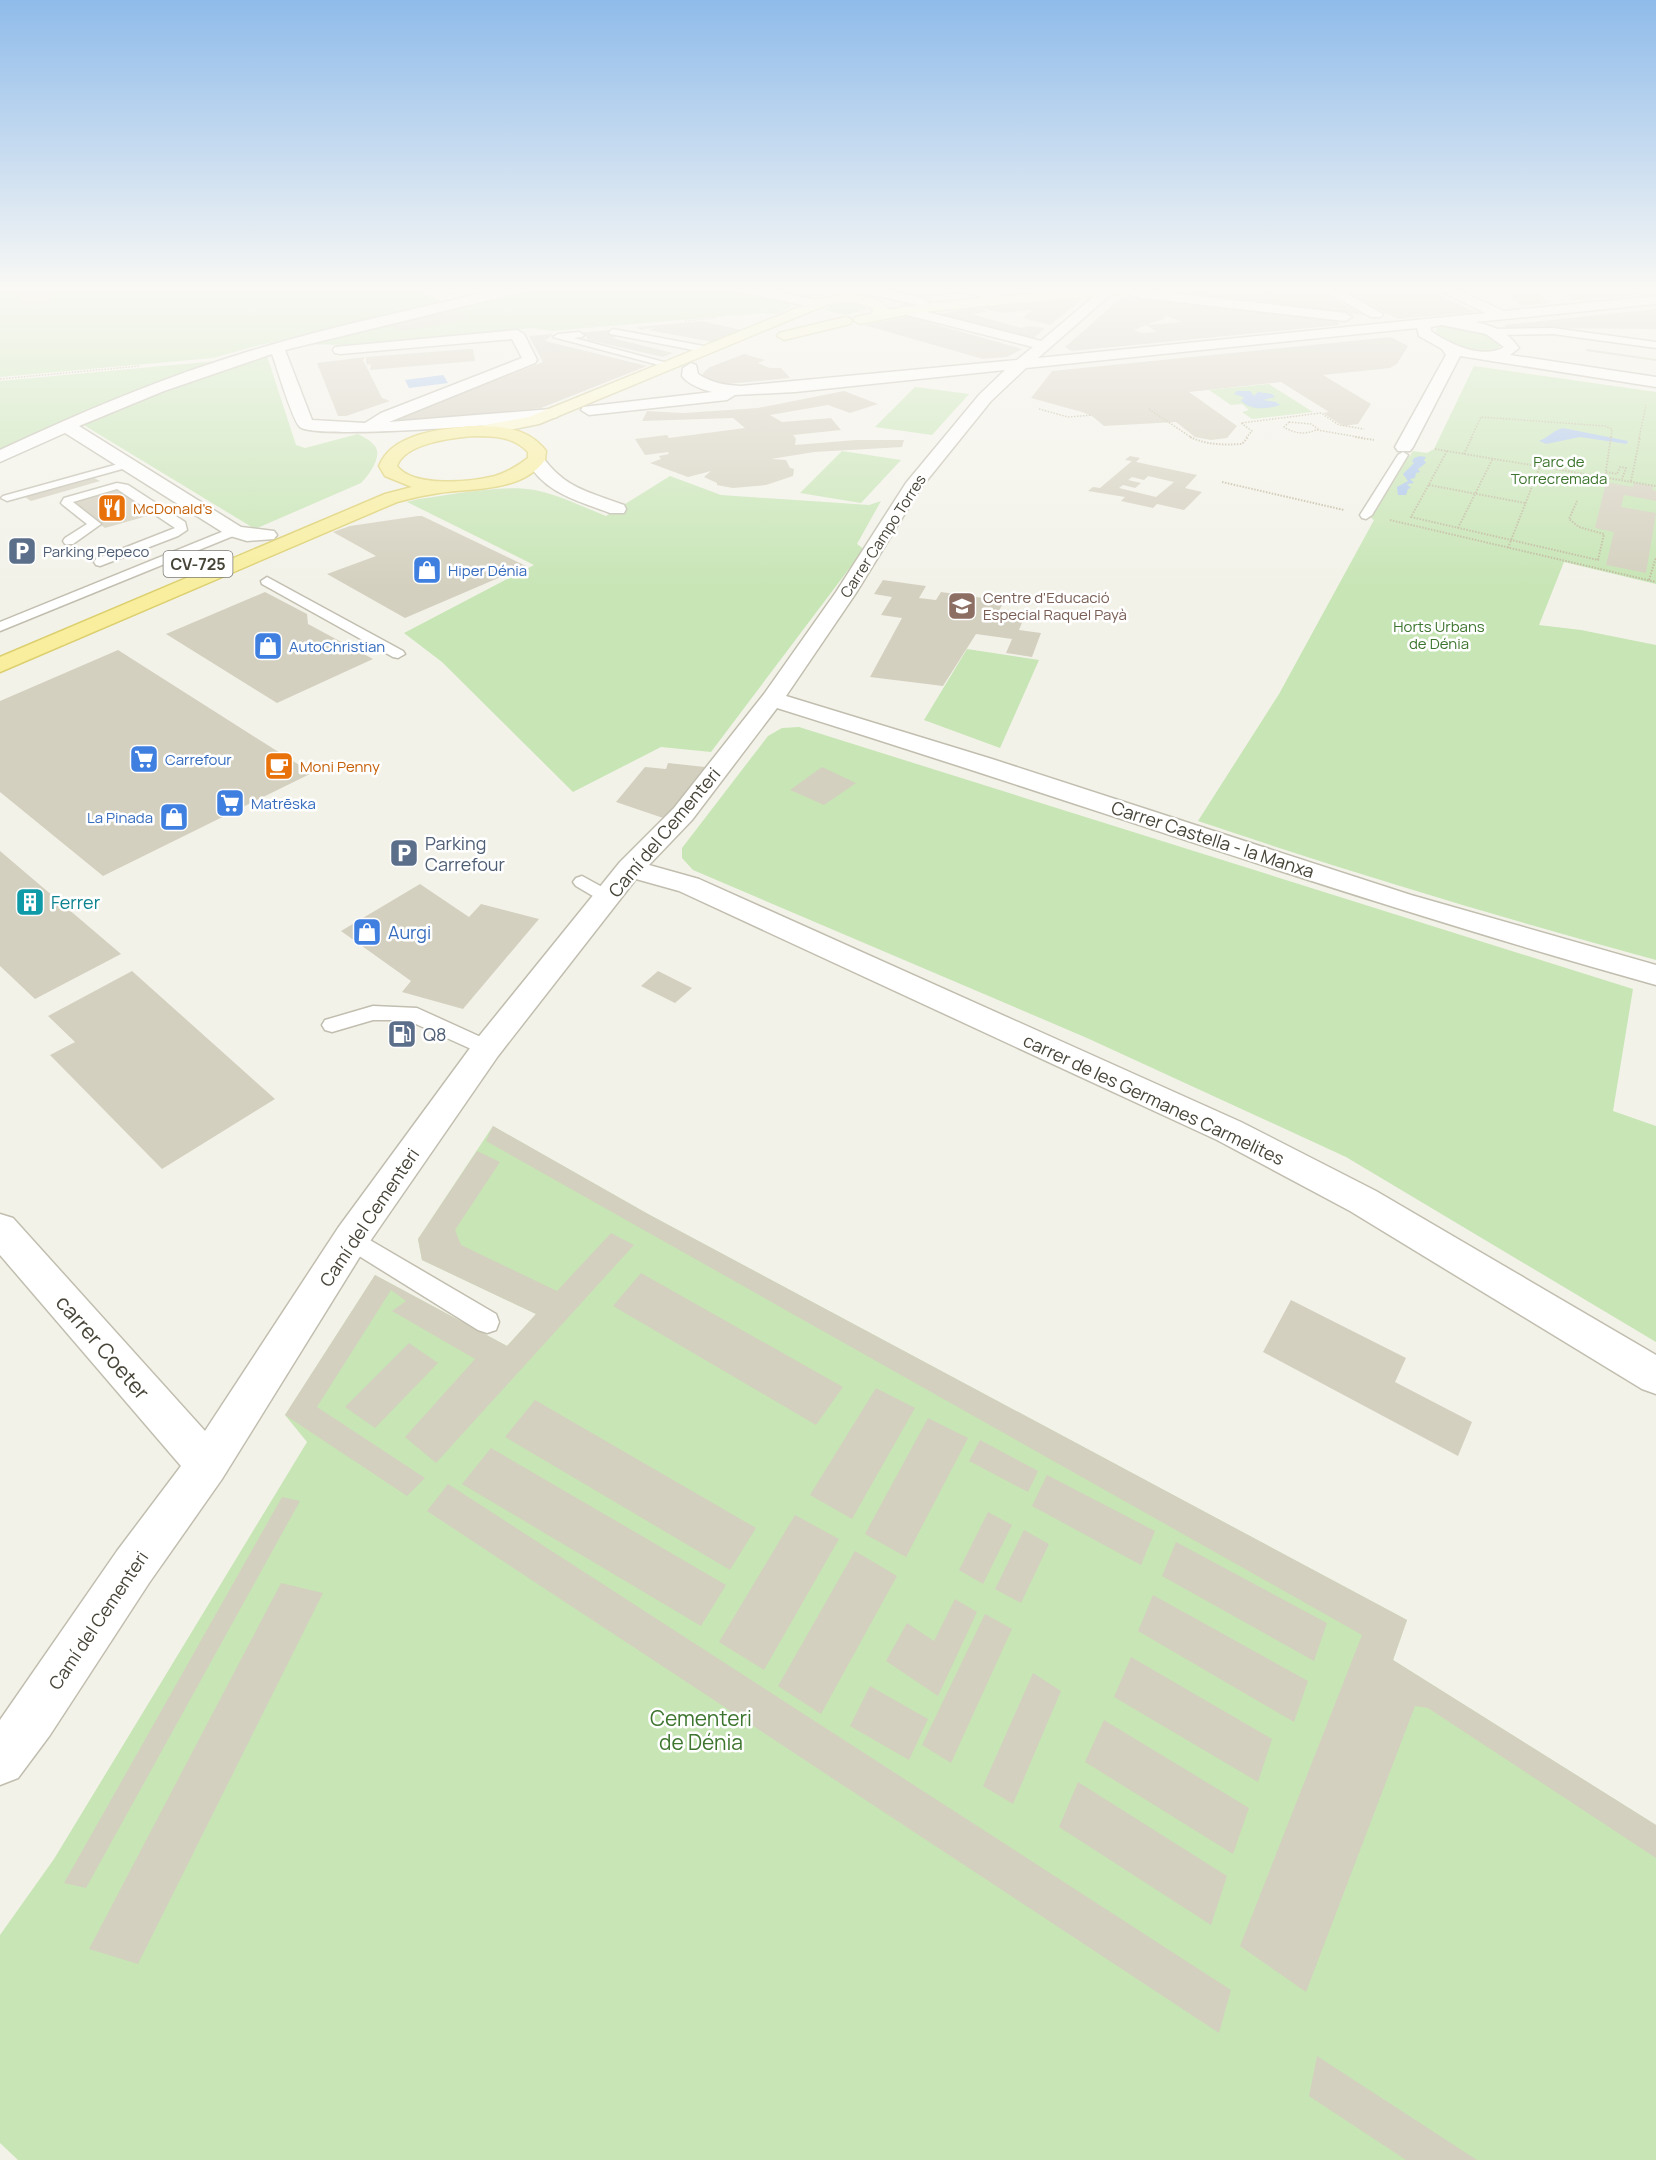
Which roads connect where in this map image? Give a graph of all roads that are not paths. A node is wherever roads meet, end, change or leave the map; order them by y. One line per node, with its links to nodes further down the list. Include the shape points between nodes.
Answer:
1 (157, 388): 16 (street)
2 (293, 388): 15 (street, via 307,425 326,429)
3 (459, 388): 15 (street, via 387,416)
4 (615, 388): 14 (main road)
5 (643, 388): 13 (main road)
6 (687, 388): 12 (street)
7 (717, 388): 8 (street)
8 (780, 388)
9 (788, 388): 12 (street)
10 (996, 388): 39 (street, Carrer Campo Torres, via 912,488 846,593)
11 (1436, 388): 20 (street)
12 (651, 403): 13 (street)
13 (589, 410): 19 (main road)
14 (551, 414): 15 (street); 17 (main road)
15 (371, 428): 18 (street); 22 (street, via 390,447)
16 (70, 429): 21 (street); 23 (street)
17 (479, 431): 18 (main road, CV-725); 19 (main road, CV-725, via 513,435)
18 (442, 435): 22 (main road, CV-725, via 411,443)
19 (540, 444): 24 (main road, CV-725, via 526,469); 26 (street, via 540,471)
20 (1403, 451): 29 (lane)
21 (0, 457)
22 (391, 463): 25 (main road, CV-725, via 402,480); 31 (main road, CV-725, via 377,483 362,493)
23 (129, 464): 27 (lane); 30 (street)
24 (499, 481): 25 (main road, CV-725); 26 (street)
25 (442, 487): 38 (main road, CV-725, via 370,505)
26 (567, 489): 28 (street)
27 (7, 498)
28 (617, 509)
29 (1366, 515)
30 (234, 531): 31 (street); 33 (lane)
31 (267, 535): 36 (main road, CV-725)
32 (69, 541): 33 (lane, via 95,524 68,500 117,486 181,525 181,530 100,562)
33 (122, 577): 35 (lane)
34 (267, 581): 37 (lane)
35 (0, 627)
36 (0, 647)
37 (398, 654)
38 (0, 665)
39 (772, 699): 40 (street, Camí del Cementeri, via 682,814); 41 (street, Carrer Castella - la Manxa, via 1401,901)
40 (607, 882): 43 (street, Camí del Cementeri); 47 (street, carrer de les Germanes Carmelites, via 689,885 1239,1136 1363,1201)
41 (1656, 975)
42 (332, 1025): 43 (lane, via 373,1013 410,1013)
43 (487, 1048): 45 (street, Camí del Cementeri)
44 (0, 1229): 48 (street, carrer Coeter)
45 (351, 1239): 46 (lane); 48 (street, Camí del Cementeri)
46 (487, 1322)
47 (1656, 1376)
48 (207, 1465): 49 (street, Camí del Cementeri)
49 (0, 1760)

